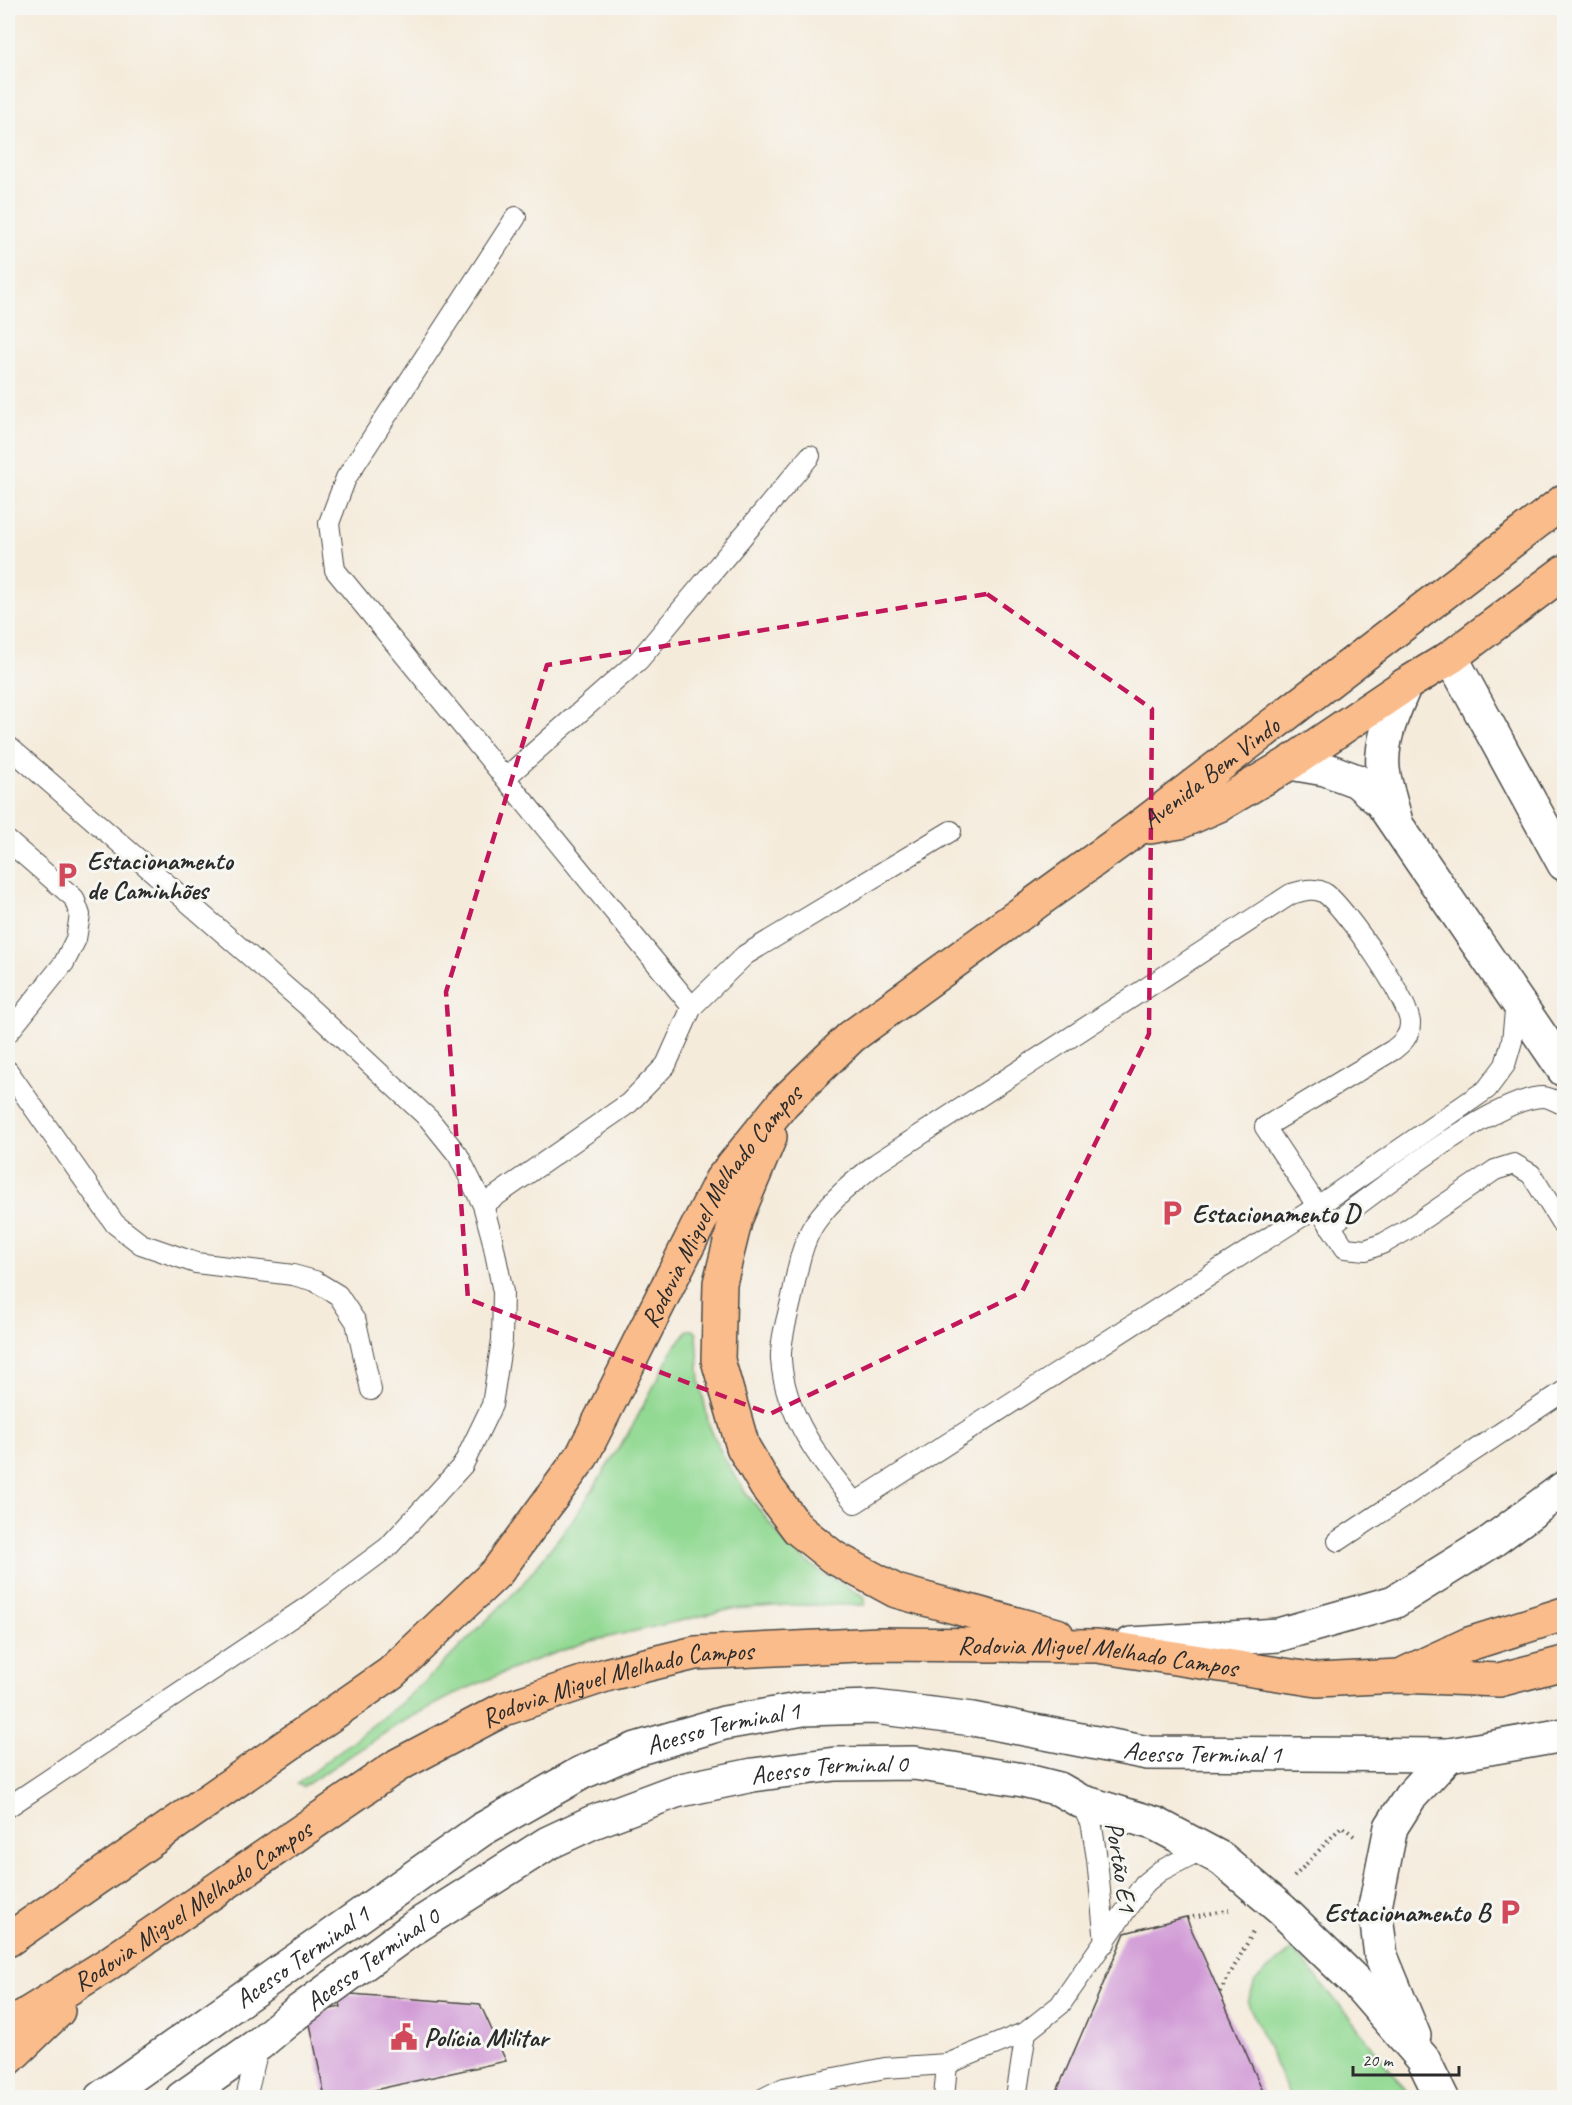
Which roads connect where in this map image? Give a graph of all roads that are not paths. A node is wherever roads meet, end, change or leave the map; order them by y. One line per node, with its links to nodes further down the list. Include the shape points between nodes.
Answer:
1 (516, 217): 9 (lane, via 346,478 329,523 335,570)
2 (810, 456): 9 (lane, via 639,660)
3 (1564, 501): 11 (main road, Avenida Bem Vindo)
4 (1564, 572): 5 (main road)
5 (1451, 657): 6 (main road); 14 (street)
6 (1405, 685): 8 (main road); 10 (street, via 1388,727 1384,751 1384,774)
7 (8, 746): 23 (lane, via 312,1010 429,1119 458,1155)
8 (1290, 763): 10 (street, via 1357,781 1381,802); 11 (main road, via 1219,805 1180,822)
9 (505, 778): 16 (lane)
10 (1396, 823): 15 (street)
11 (1137, 829): 18 (main road, Avenida Bem Vindo)
12 (951, 831): 16 (lane, via 745,954)
13 (8, 841): 17 (lane, via 74,898 80,915 76,939 64,963)
14 (1564, 864)
15 (1516, 1002): 19 (street); 24 (lane, via 1505,1065 1487,1089)
16 (692, 1007): 23 (lane, via 666,1065 629,1103)
17 (8, 1033)
18 (850, 1037): 21 (main road, Rodovia Miguel Melhado Campos)
19 (1561, 1057)
20 (8, 1071): 27 (lane, via 115,1224 141,1244 196,1263 293,1275 315,1281 338,1295 356,1322)
21 (784, 1102): 32 (main road, via 736,1218 720,1283 718,1360 743,1447 798,1529 833,1557 896,1591); 40 (main road, Rodovia Miguel Melhado Campos, via 721,1180 582,1456 497,1572 391,1673)
22 (1564, 1105): 25 (lane, via 1544,1097 1492,1115 1450,1140)
23 (483, 1205): 38 (lane, via 502,1292 502,1340 492,1405 463,1465 388,1547 310,1605)
24 (1318, 1206): 24 (lane, via 1265,1127 1393,1050 1406,1039 1410,1024 1407,1008 1393,984 1340,908 1325,893 1310,889 1281,900 877,1162 841,1192 814,1224 801,1254 780,1357 784,1384 809,1442 855,1503); 25 (lane)
25 (1330, 1226): 26 (lane, via 1345,1248 1366,1250 1405,1231 1495,1170 1514,1164 1531,1174)
26 (1564, 1227)
27 (371, 1390)
28 (1564, 1392): 30 (lane)
29 (1564, 1488): 32 (street, via 1491,1542 1394,1602 1278,1635)
30 (1338, 1541)
31 (1564, 1614): 34 (main road, via 1469,1644)
32 (1097, 1646): 34 (main road, Rodovia Miguel Melhado Campos, via 1317,1680); 42 (main road, Rodovia Miguel Melhado Campos, via 879,1644 695,1653 609,1674 504,1708 398,1765)
33 (1564, 1663): 34 (main road, via 1499,1680)
34 (1399, 1676)
35 (1564, 1735): 36 (street, Acesso Terminal 1)
36 (1449, 1755): 47 (street, via 1410,1797 1391,1827 1375,1907 1381,1956); 49 (street, Acesso Terminal 1, via 1148,1753 973,1719 874,1707 803,1709 724,1723 636,1749 599,1765 481,1830)
37 (1080, 1801): 39 (street, Acesso Terminal 0, via 1156,1824); 41 (lane, Portão E1, via 1092,1827); 45 (street, Acesso Terminal 0, via 1059,1789 1023,1780 914,1763 835,1764 676,1791 548,1843 412,1929)
38 (8, 1807)
39 (1203, 1849): 41 (lane, via 1160,1871 1144,1884); 47 (street, Acesso Terminal 0, via 1222,1859 1356,1982)
40 (8, 1940)
41 (1104, 1943): 44 (lane, via 1060,2005)
42 (105, 1966): 43 (main road, Rodovia Miguel Melhado Campos); 46 (main road)
43 (8, 2026)
44 (1026, 2032): 48 (lane); 54 (lane)
45 (259, 2044): 50 (street, Acesso Terminal 0); 51 (lane)
46 (8, 2059)
47 (1423, 2059): 55 (street, Acesso Terminal 0)
48 (947, 2064): 52 (lane, via 885,2068 784,2088); 53 (lane)
49 (101, 2097)
50 (182, 2097)
51 (246, 2097)
52 (765, 2097)
53 (944, 2097)
54 (1016, 2097)
55 (1442, 2097)

